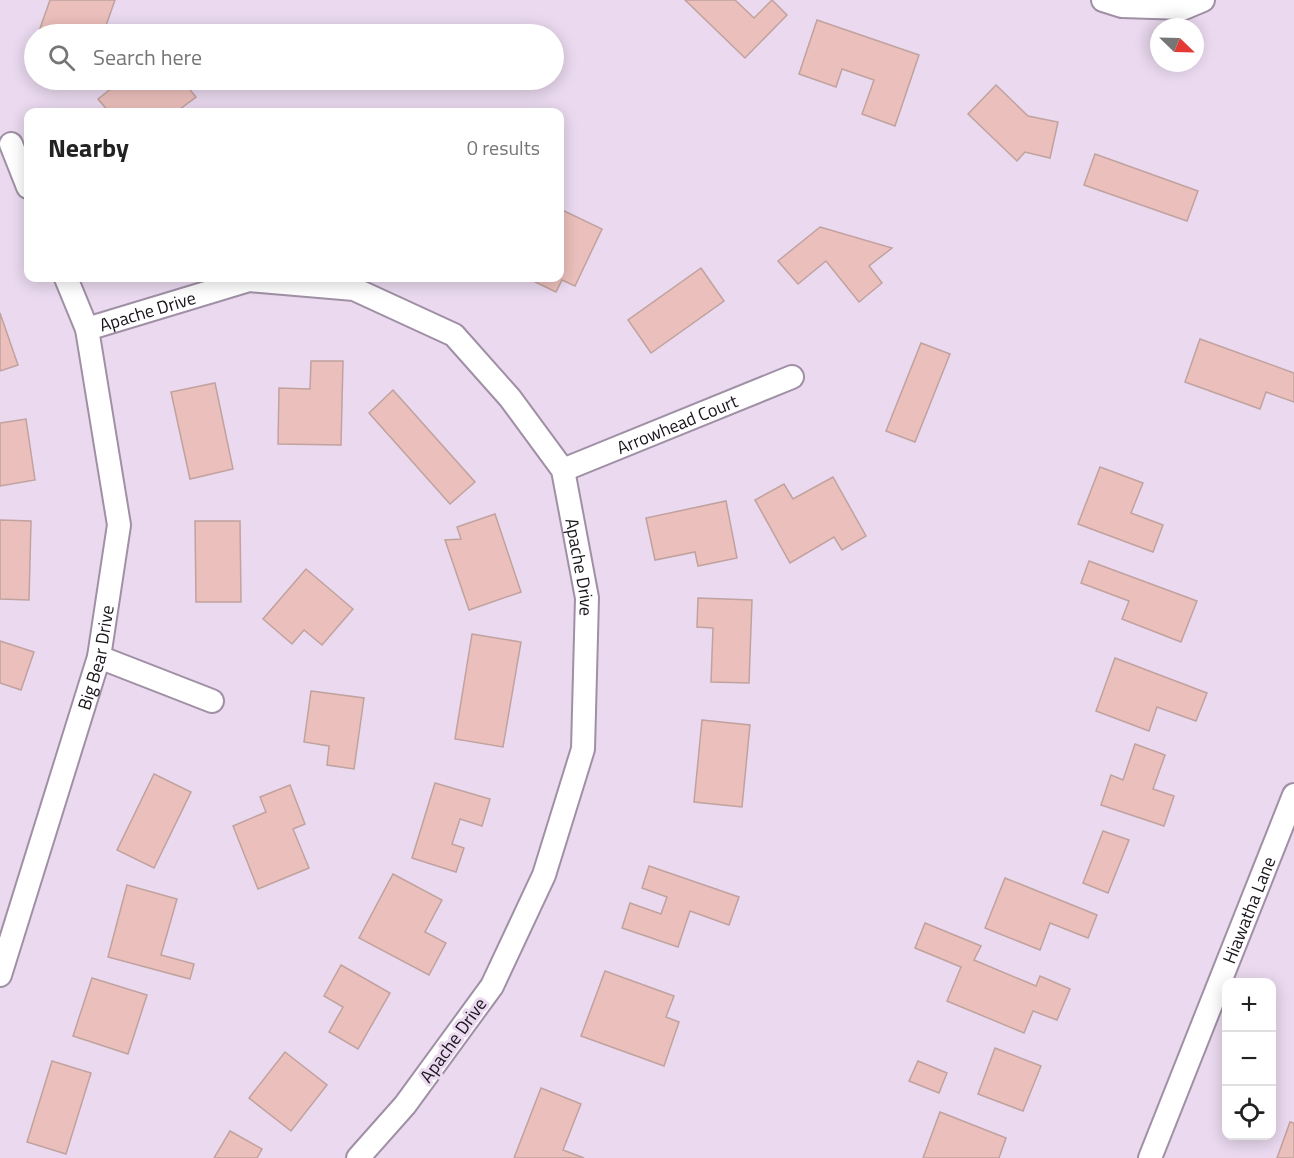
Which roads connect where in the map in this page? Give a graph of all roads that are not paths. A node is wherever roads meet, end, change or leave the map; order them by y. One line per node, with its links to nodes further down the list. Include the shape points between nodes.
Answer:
1 (1103, 0): 2 (street, via 1122,6 1184,8)
2 (1203, 0)
3 (11, 144): 4 (street)
4 (24, 177)
5 (68, 282): 8 (street, Big Bear Drive)
6 (242, 282): 8 (street, Apache Drive)
7 (272, 282): 10 (street, Apache Drive, via 354,289 454,335 510,398)
8 (87, 329): 11 (street, Big Bear Drive, via 119,525)
9 (792, 378): 10 (street, Arrowhead Court)
10 (563, 471): 15 (street, Apache Drive, via 587,598 583,749 544,875 492,986 405,1105)
11 (99, 657): 12 (street); 14 (street, Big Bear Drive)
12 (212, 701)
13 (1294, 795): 16 (street, Hiawatha Lane)
14 (0, 975)
15 (358, 1158)
16 (1150, 1158)

